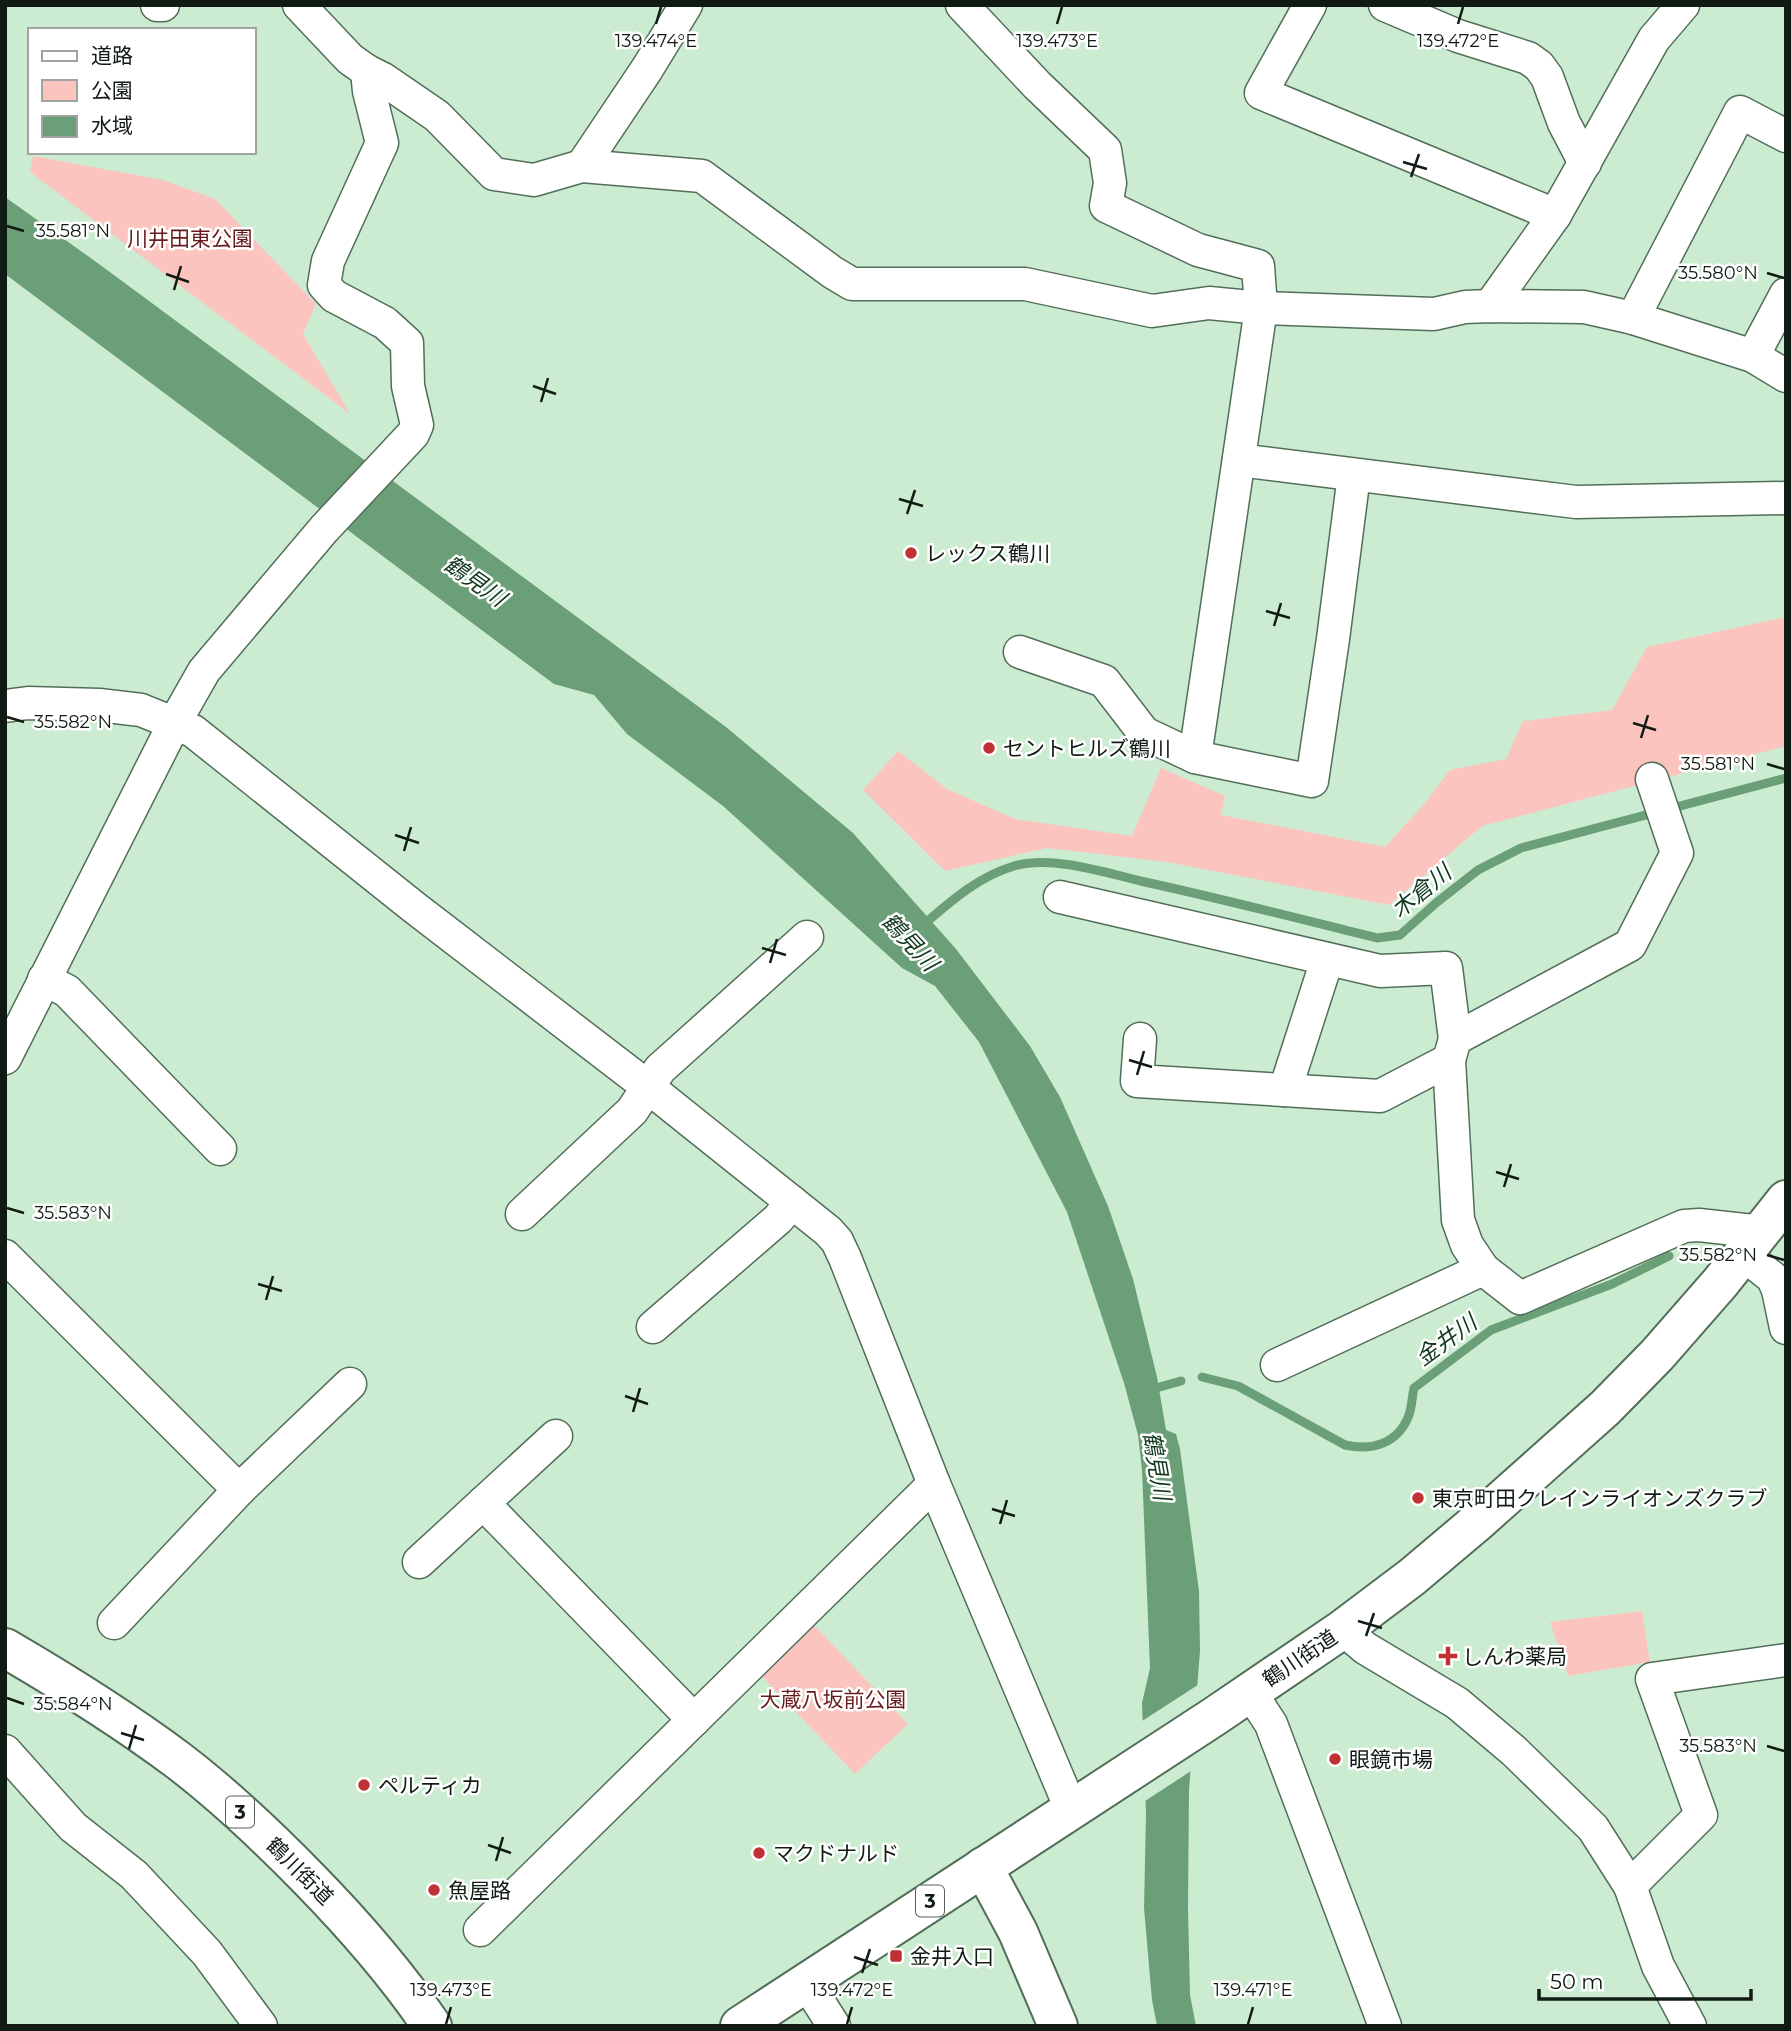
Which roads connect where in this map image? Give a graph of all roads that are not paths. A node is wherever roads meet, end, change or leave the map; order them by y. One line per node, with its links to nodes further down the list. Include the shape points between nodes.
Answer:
1 (157, 5): 2 (street)
2 (163, 5)
3 (299, 5): 9 (street)
4 (686, 5): 12 (street)
5 (961, 5): 16 (street, via 1105,150 1110,183 1106,205 1198,250 1258,266)
6 (1310, 5): 13 (street, via 1261,93)
7 (1385, 5): 11 (street, via 1539,66)
8 (1683, 5): 11 (street, via 1654,39)
9 (367, 71): 12 (street, via 437,116 494,174 534,180); 25 (street, via 382,143 328,261 324,285 334,296 386,323 407,343 408,386 417,425 204,671)
10 (1786, 136): 17 (street, via 1740,112)
11 (1585, 163): 13 (street)
12 (582, 166): 16 (street, via 702,176 852,284 1025,284 1152,311 1209,303)
13 (1555, 215): 15 (street)
14 (1786, 294): 18 (street)
15 (1490, 306): 16 (street, via 1434,314); 17 (street, via 1584,307)
16 (1261, 308): 20 (street)
17 (1633, 318): 18 (street)
18 (1753, 356): 19 (street)
19 (1786, 376)
20 (1239, 460): 21 (street); 26 (street)
21 (1354, 475): 22 (street, via 1576,502); 26 (street, via 1312,781)
22 (1786, 498)
23 (1020, 652): 26 (street, via 1104,681 1144,733)
24 (5, 706): 25 (street, via 99,705 141,710)
25 (175, 722): 31 (street); 35 (street, via 193,731)
26 (1195, 757)
27 (1654, 786): 33 (street, via 1677,853 1630,945)
28 (1060, 897): 30 (street)
29 (807, 937): 35 (street, via 660,1069)
30 (1327, 960): 33 (street, via 1380,971 1446,968); 36 (street)
31 (44, 979): 34 (street); 37 (street, via 67,991)
32 (1140, 1039): 36 (street, via 1137,1081)
33 (1452, 1050): 36 (street, via 1380,1096); 43 (street, via 1458,1220)
34 (5, 1058)
35 (648, 1087): 39 (street); 40 (street, via 632,1111)
36 (1285, 1090)
37 (220, 1149)
38 (1786, 1200): 41 (main road, 鶴川街道 / 3)
39 (792, 1202): 44 (street); 49 (street, via 837,1241)
40 (522, 1214)
41 (1764, 1239): 43 (street, via 1684,1226 1520,1298); 45 (street); 54 (main road, 鶴川街道 / 3, via 1605,1409 1412,1577)
42 (5, 1256): 50 (street)
43 (1483, 1269): 46 (street)
44 (653, 1326)
45 (1786, 1328)
46 (1277, 1366)
47 (350, 1384): 50 (street)
48 (555, 1436): 51 (street)
49 (934, 1484): 58 (street); 60 (street)
50 (239, 1490): 53 (street)
51 (483, 1503): 52 (street); 58 (street)
52 (419, 1562)
53 (114, 1623)
54 (1343, 1629): 57 (main road, 鶴川街道 / 3); 62 (street, via 1365,1648 1457,1703 1514,1751 1593,1828)
55 (5, 1648): 66 (main road, 鶴川街道 / 3, via 125,1724 226,1799 348,1919)
56 (1786, 1660): 62 (street, via 1652,1679 1701,1815)
57 (1250, 1692): 60 (main road, 鶴川街道 / 3); 70 (street, via 1271,1724)
58 (694, 1720): 63 (street)
59 (5, 1751): 65 (street, via 73,1827 134,1875 207,1953)
60 (1071, 1809): 61 (main road, 鶴川街道 / 3)
61 (983, 1867): 64 (main road, 鶴川街道 / 3); 69 (main road, via 1018,1932)
62 (1630, 1886): 71 (street, via 1658,1966)
63 (480, 1930)
64 (806, 1982): 67 (main road, 鶴川街道 / 3); 68 (street)
65 (261, 2026)
66 (432, 2026)
67 (740, 2026)
68 (834, 2026)
69 (1058, 2026)
70 (1385, 2026)
71 (1690, 2026)

